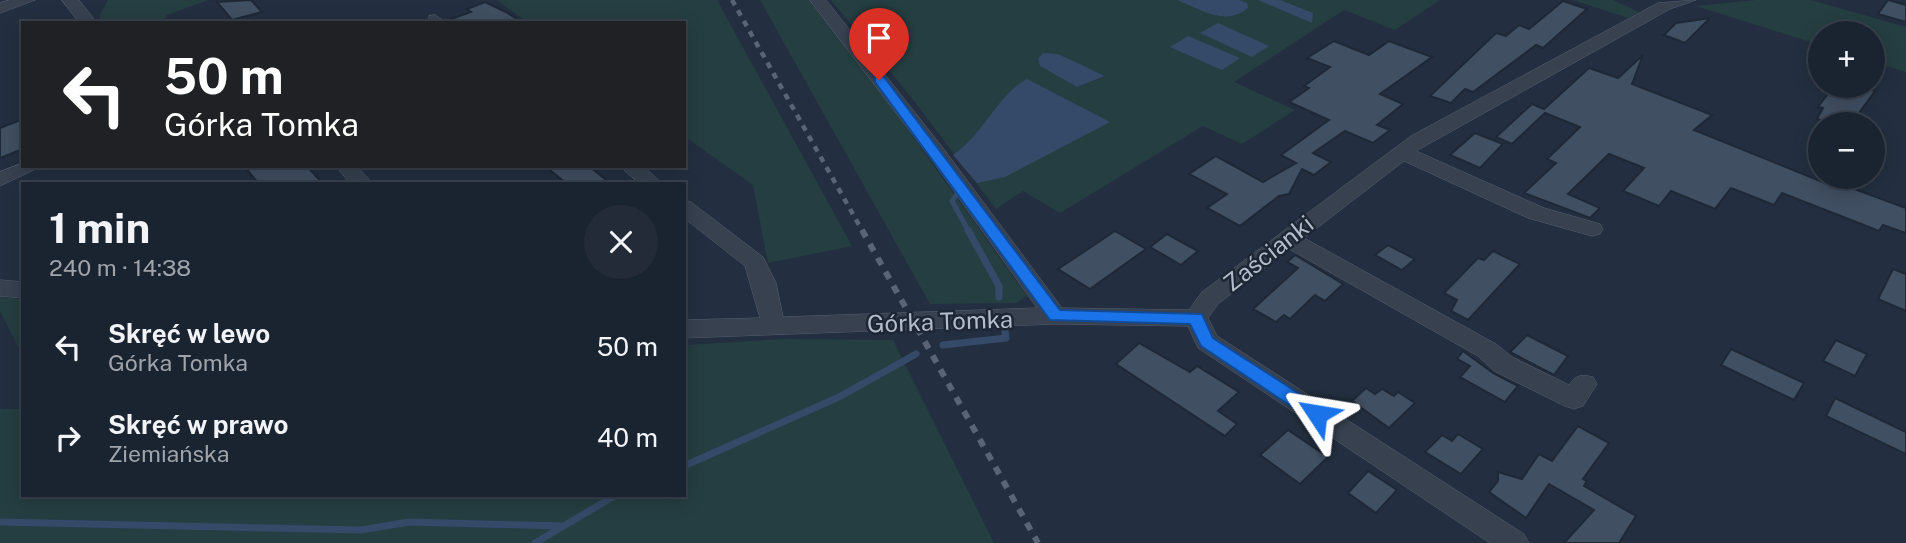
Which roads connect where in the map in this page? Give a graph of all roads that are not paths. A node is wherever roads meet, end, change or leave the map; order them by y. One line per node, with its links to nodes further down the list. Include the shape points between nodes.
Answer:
1 (70, 0): 4 (street)
2 (818, 0): 17 (street)
3 (1688, 0): 5 (street, Zaścianki, via 1664,6)
4 (87, 21)
5 (1401, 152): 13 (street, via 1536,213); 14 (street, Zaścianki)
6 (27, 168): 9 (street)
7 (348, 168): 10 (street)
8 (633, 168): 11 (street)
9 (0, 180)
10 (361, 182)
11 (650, 182)
12 (686, 209): 19 (street, via 755,262)
13 (1592, 229)
14 (1287, 238): 18 (street, Zaścianki, via 1210,298); 21 (street, via 1487,350 1503,364 1574,399)
15 (0, 288): 16 (street)
16 (21, 290)
17 (1055, 316): 18 (street, Górka Tomka); 19 (street, Górka Tomka)
18 (1196, 318): 22 (street, via 1207,342)
19 (774, 328): 20 (street, Górka Tomka)
20 (686, 329)
21 (1584, 384)
22 (1514, 543)

